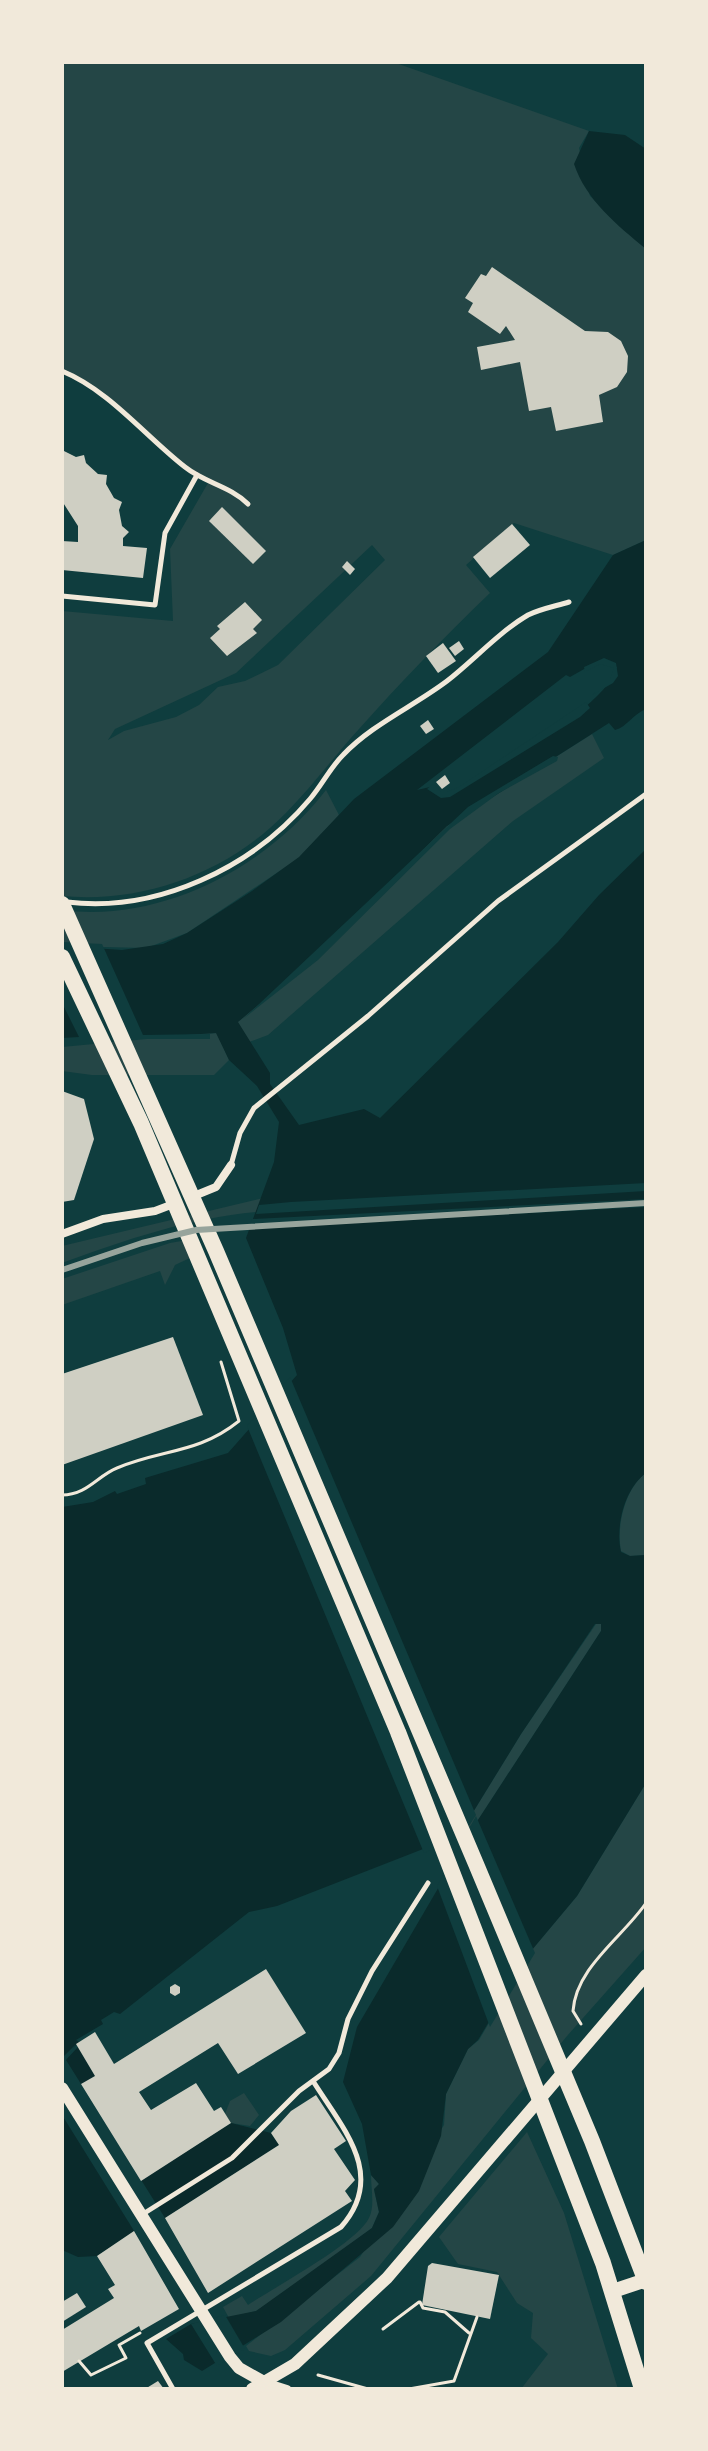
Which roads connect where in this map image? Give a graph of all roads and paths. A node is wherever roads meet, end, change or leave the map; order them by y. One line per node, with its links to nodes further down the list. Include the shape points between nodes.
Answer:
1 (62, 371): 2 (lane, via 97,391)
2 (197, 475): 3 (lane, via 234,491); 4 (lane, via 165,533 155,605)
3 (248, 504)
4 (62, 596)
5 (569, 602): 7 (lane, via 529,615 344,753 301,809 243,857 200,882 148,899)
6 (646, 794): 9 (lane, via 498,901 264,1099 240,1133)
7 (62, 903): 20 (main road, via 216,1251 592,2141)
8 (62, 957): 21 (main road, via 141,1123 398,1732)
9 (231, 1165): 10 (street, via 216,1187 155,1211 103,1219)
10 (62, 1234)
11 (221, 1362): 12 (path, via 239,1421 215,1440 121,1466 93,1486)
12 (62, 1495)
13 (428, 1883): 17 (lane, via 372,1971 348,2019 339,2053)
14 (646, 1903): 16 (path, via 579,1988 573,2011)
15 (646, 1975): 29 (street, via 387,2278 295,2364)
16 (581, 2024)
17 (313, 2081): 19 (lane, via 222,2164); 22 (lane, via 355,2154 362,2177 357,2210 341,2227)
18 (62, 2088): 19 (street)
19 (142, 2215): 22 (street)
20 (646, 2281): 21 (main road)
21 (613, 2291): 30 (main road)
22 (203, 2314): 29 (street, via 239,2368); 31 (lane, via 147,2343)
23 (477, 2317): 26 (path, via 474,2333)
24 (383, 2329): 26 (path, via 420,2302 423,2308 445,2312)
25 (145, 2330): 27 (path, via 119,2345 126,2358 91,2375)
26 (469, 2333): 35 (path, via 454,2381)
27 (79, 2361)
28 (318, 2375): 34 (path)
29 (264, 2382): 32 (street); 33 (street)
30 (642, 2387)
31 (173, 2389)
32 (252, 2389)
33 (287, 2389)
34 (368, 2389)
35 (409, 2389)

